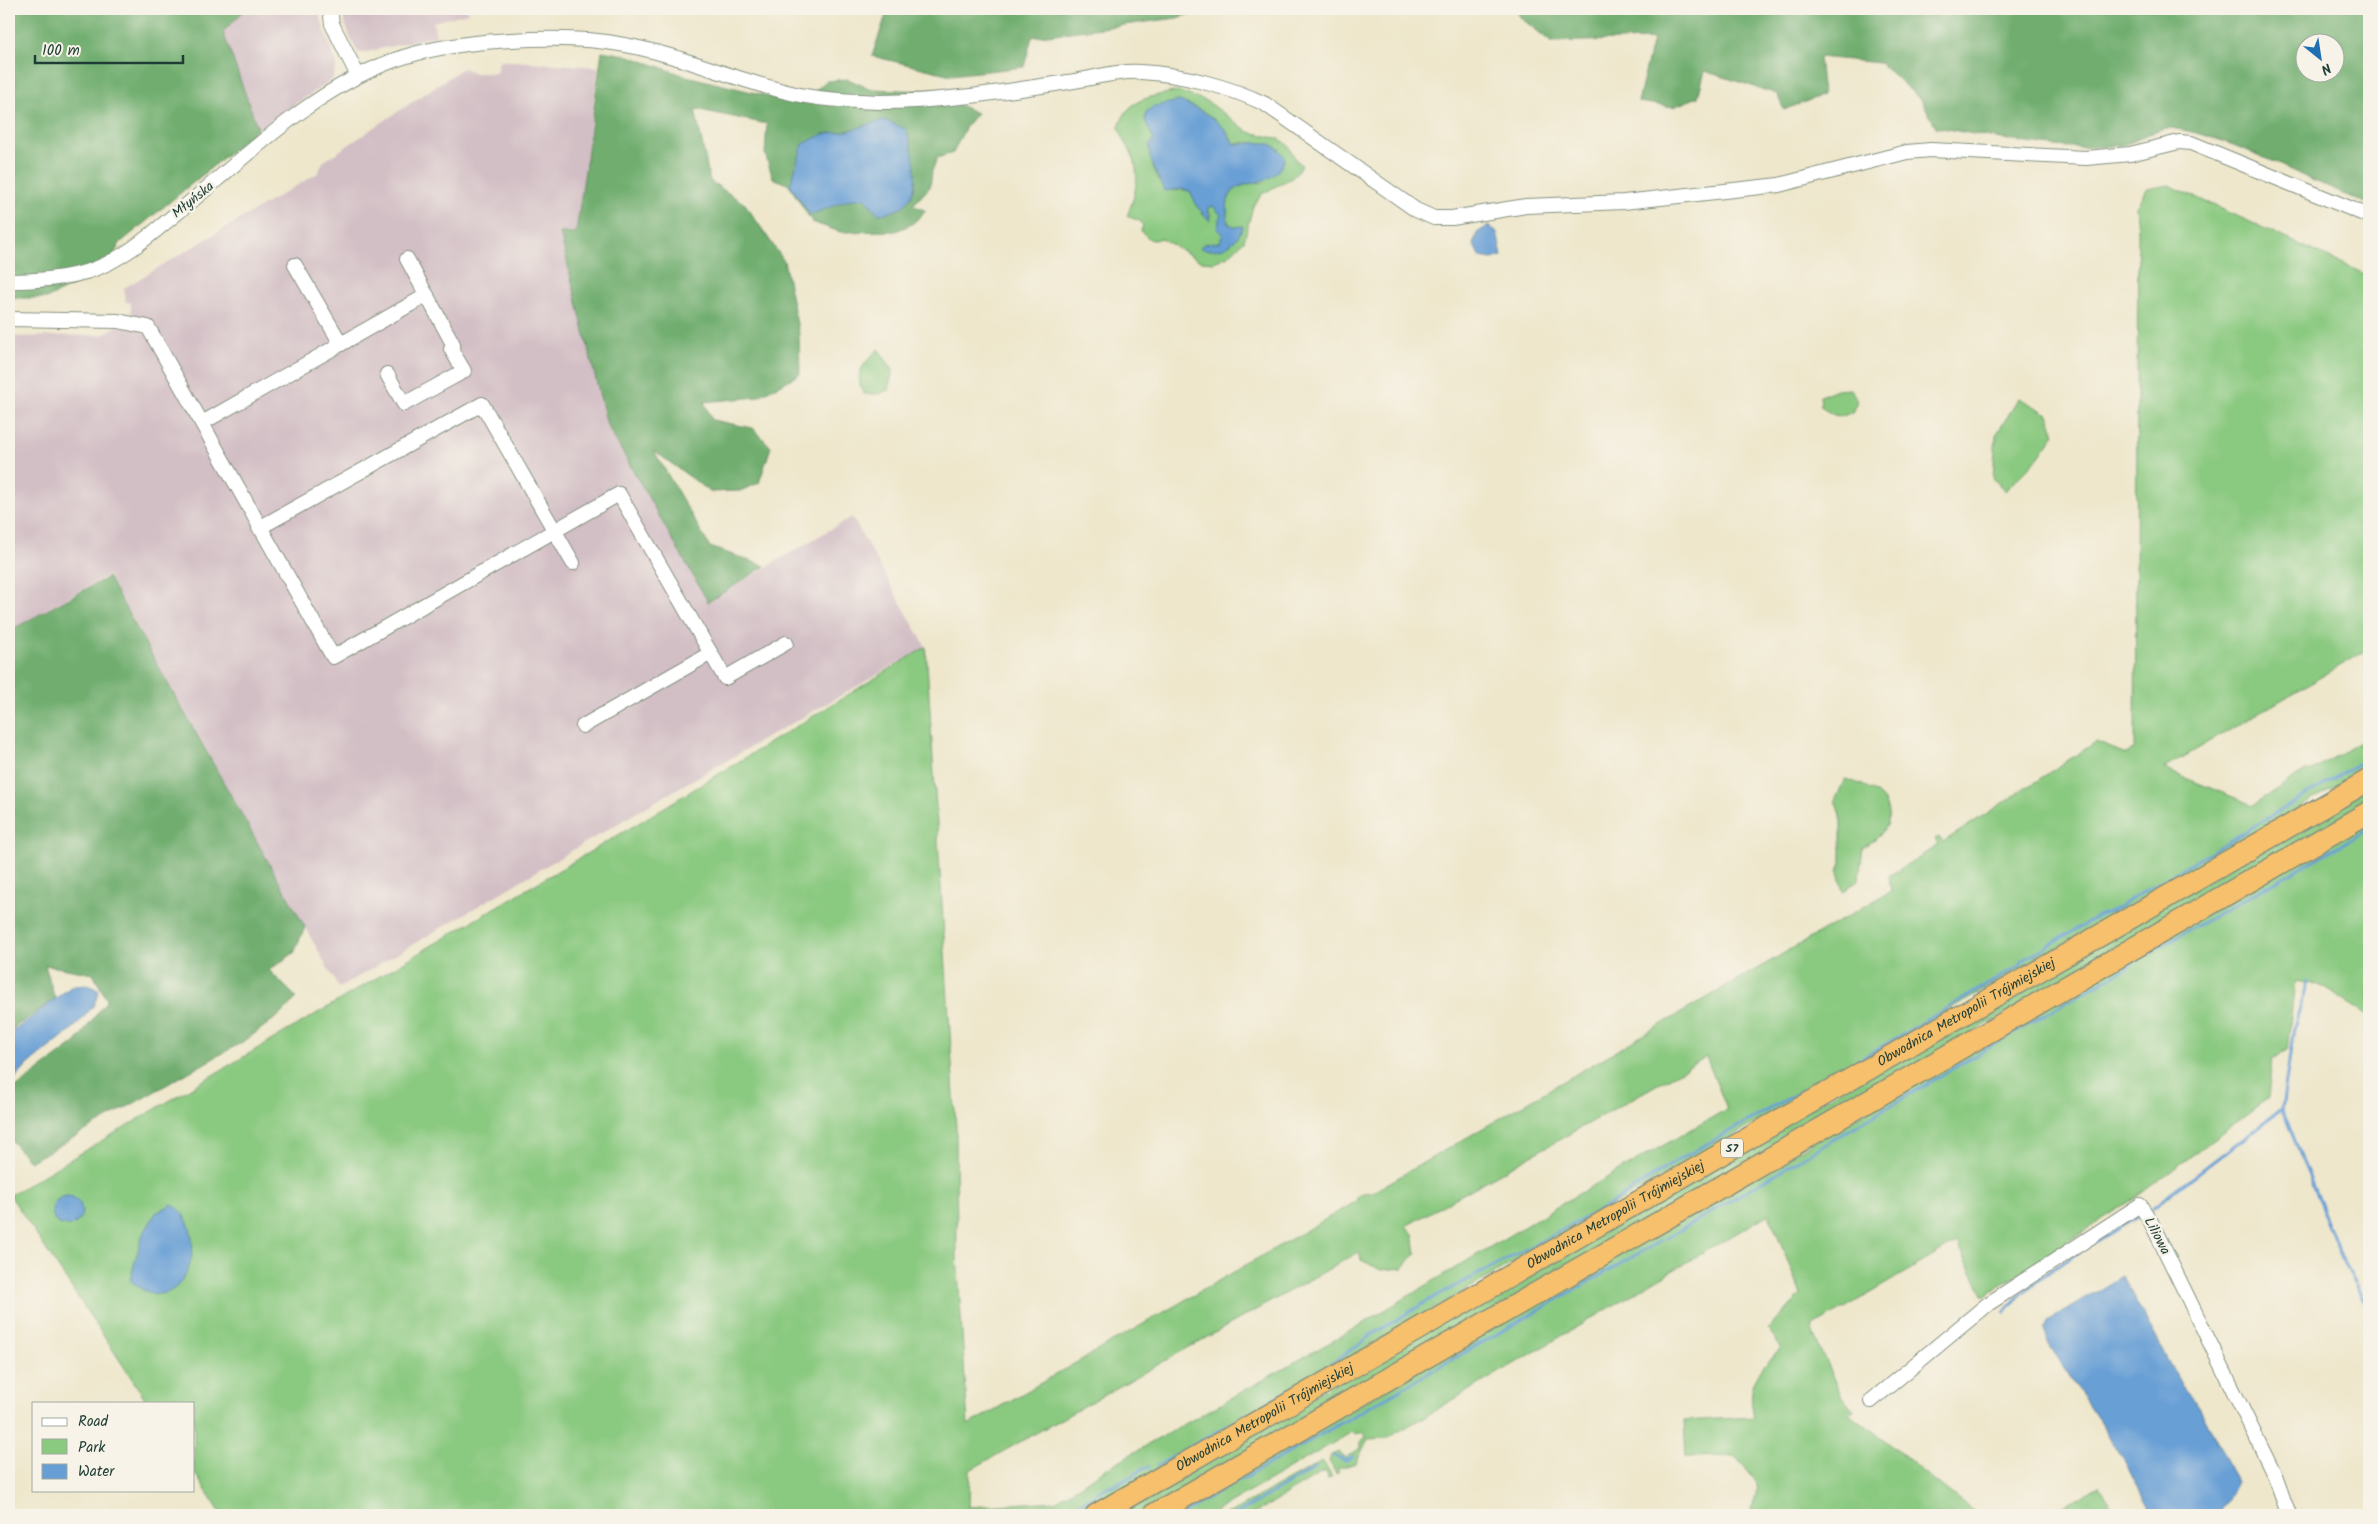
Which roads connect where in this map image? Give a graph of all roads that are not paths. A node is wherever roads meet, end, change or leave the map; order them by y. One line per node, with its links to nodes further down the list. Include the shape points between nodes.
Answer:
1 (330, 9): 2 (street, via 332,24)
2 (357, 74): 3 (street, Młyńska, via 432,50 507,40 583,39 627,45 789,93 825,99 883,102 984,95 1139,72 1240,92 1265,104 1416,210 1434,218 1526,206 1624,202 1779,185 1906,152 1931,150 2086,158 2130,154 2179,142 2191,143); 6 (street, Młyńska, via 304,108 156,230 114,260 90,271 58,278)
3 (2369, 216)
4 (407, 260): 7 (street)
5 (295, 265): 9 (street)
6 (9, 281)
7 (426, 295): 9 (street); 10 (street, via 464,371 404,404)
8 (9, 319): 11 (street, via 118,321 148,327)
9 (342, 344): 11 (street)
10 (387, 374)
11 (202, 423): 12 (street)
12 (259, 528): 13 (street, via 482,404); 13 (street, via 333,657)
13 (555, 531): 14 (street); 16 (street, via 619,494)
14 (573, 563)
15 (786, 643): 16 (street, via 725,678)
16 (710, 653): 17 (street)
17 (583, 726)
18 (2369, 780): 21 (highway, Obwodnica Metropolii Trójmiejskiej / S7)
19 (2369, 812): 22 (highway, Obwodnica Metropolii Trójmiejskiej / S7)
20 (1871, 1401): 23 (street, Liliowa, via 1988,1304 2140,1205 2276,1476)
21 (1096, 1515)
22 (1153, 1515)
23 (2289, 1515)

